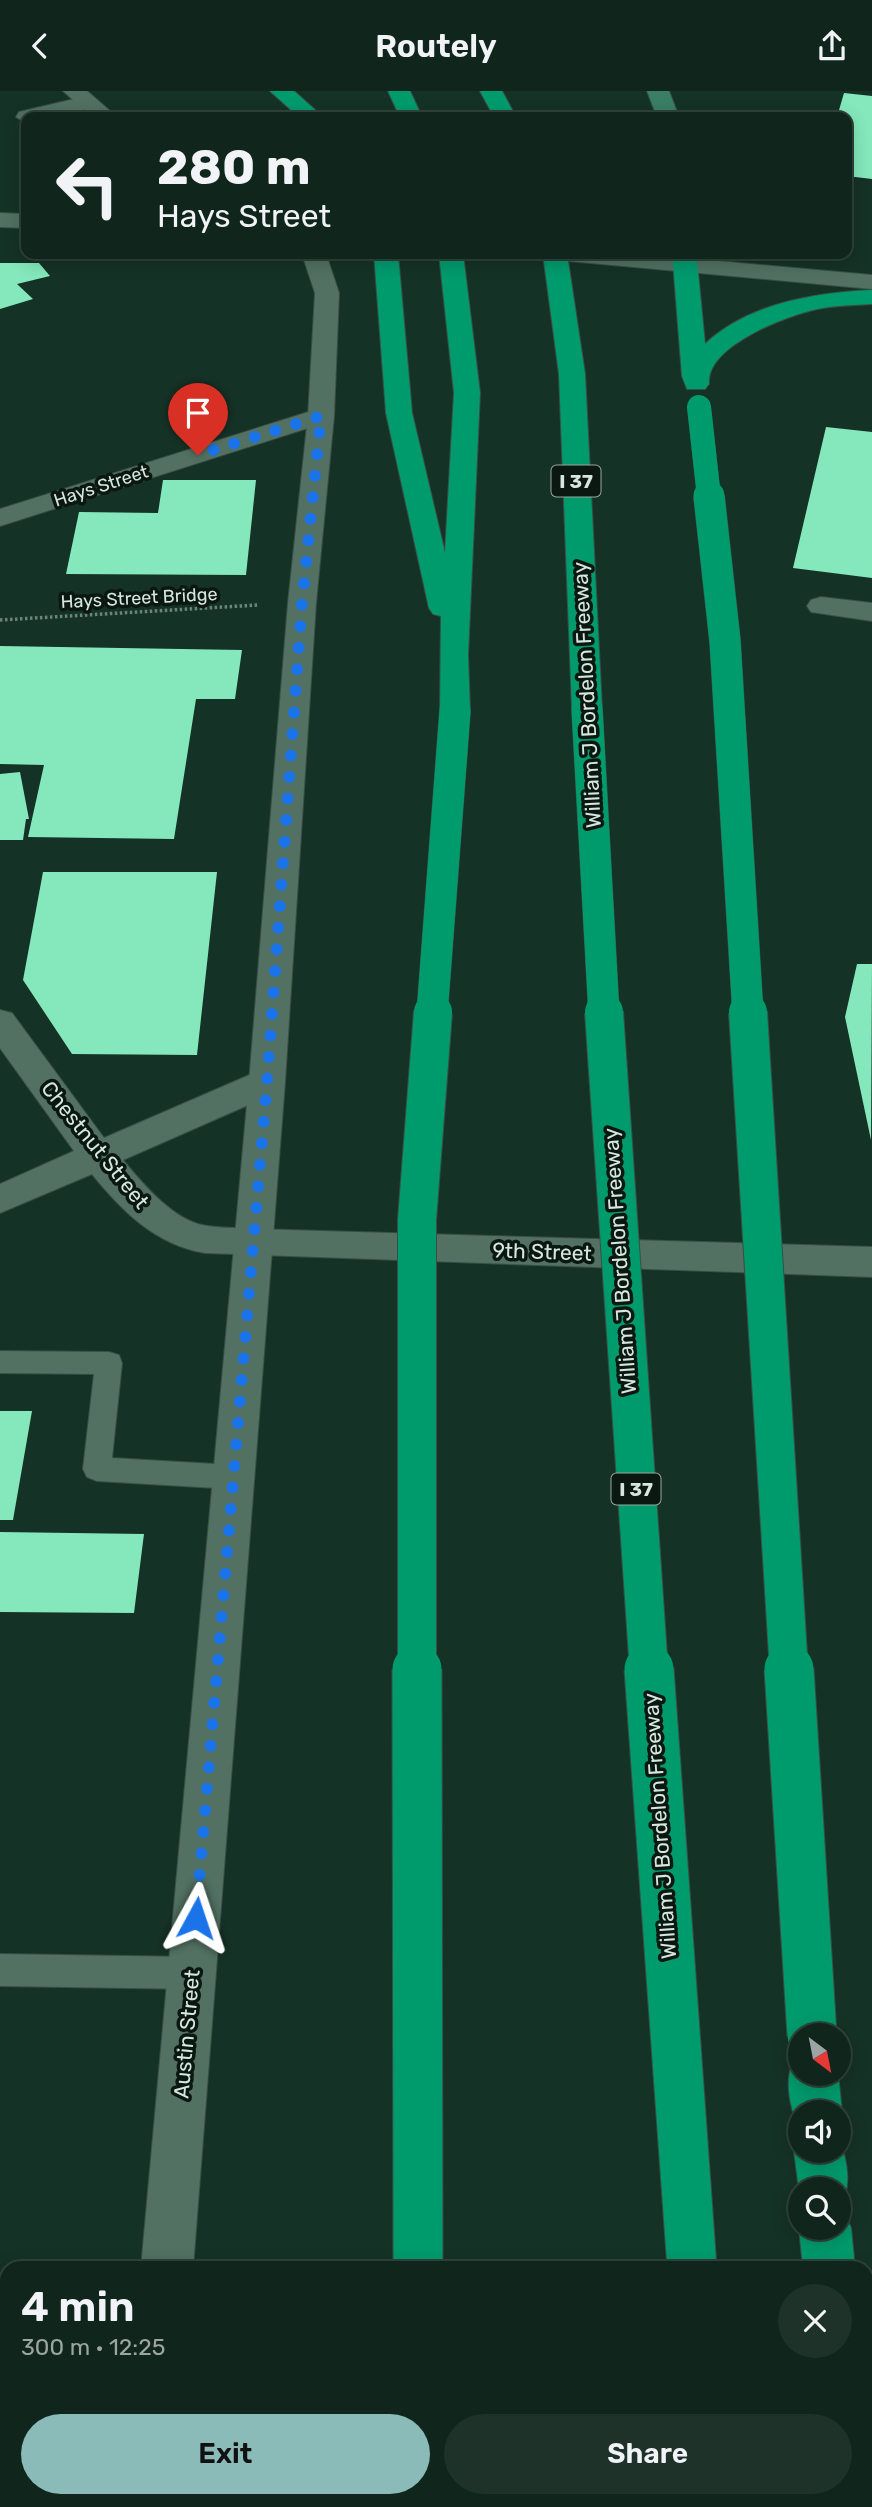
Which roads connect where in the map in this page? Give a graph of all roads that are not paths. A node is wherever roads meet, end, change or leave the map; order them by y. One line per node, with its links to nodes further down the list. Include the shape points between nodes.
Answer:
1 (281, 91): 9 (highway)
2 (399, 91): 10 (highway)
3 (491, 91): 11 (highway)
4 (516, 91): 12 (highway)
5 (658, 91): 13 (main road)
6 (80, 96): 7 (street); 8 (street)
7 (39, 112)
8 (100, 112)
9 (307, 112)
10 (409, 112)
11 (502, 112)
12 (521, 112)
13 (666, 112)
14 (21, 118): 15 (street)
15 (0, 124)
16 (0, 220): 17 (street)
17 (21, 221)
18 (316, 259): 27 (street, Austin Street, via 327,293)
19 (386, 259): 31 (highway, via 399,413)
20 (453, 259): 31 (highway, via 467,393)
21 (556, 259): 46 (highway, William J Bordelon Freeway / I 37, bridge, via 572,374 612,1157)
22 (684, 259): 26 (highway)
23 (692, 259): 24 (street)
24 (872, 282)
25 (872, 297): 26 (highway, via 824,300 754,323 715,347)
26 (697, 391): 42 (highway, bridge, via 725,641)
27 (321, 416): 28 (street, Hays Street); 33 (street, Austin Street, via 302,603)
28 (0, 518)
29 (821, 606): 30 (street)
30 (872, 612)
31 (453, 655): 45 (highway, bridge, via 455,711 417,1220)
32 (0, 1022): 34 (street, Chestnut Street)
33 (267, 1082): 34 (street); 36 (street, Austin Street)
34 (98, 1156): 35 (street); 36 (street, Chestnut Street, via 146,1211 188,1235)
35 (0, 1199)
36 (253, 1243): 37 (street, 9th Street); 39 (street, Austin Street)
37 (872, 1262)
38 (0, 1362): 39 (lane, via 108,1363 97,1469)
39 (233, 1477): 41 (street, Austin Street)
40 (0, 1970): 41 (lane)
41 (192, 1973): 44 (street, Austin Street)
42 (811, 2023)
43 (826, 2240): 47 (highway)
44 (168, 2261)
45 (418, 2261)
46 (691, 2261)
47 (828, 2261)

